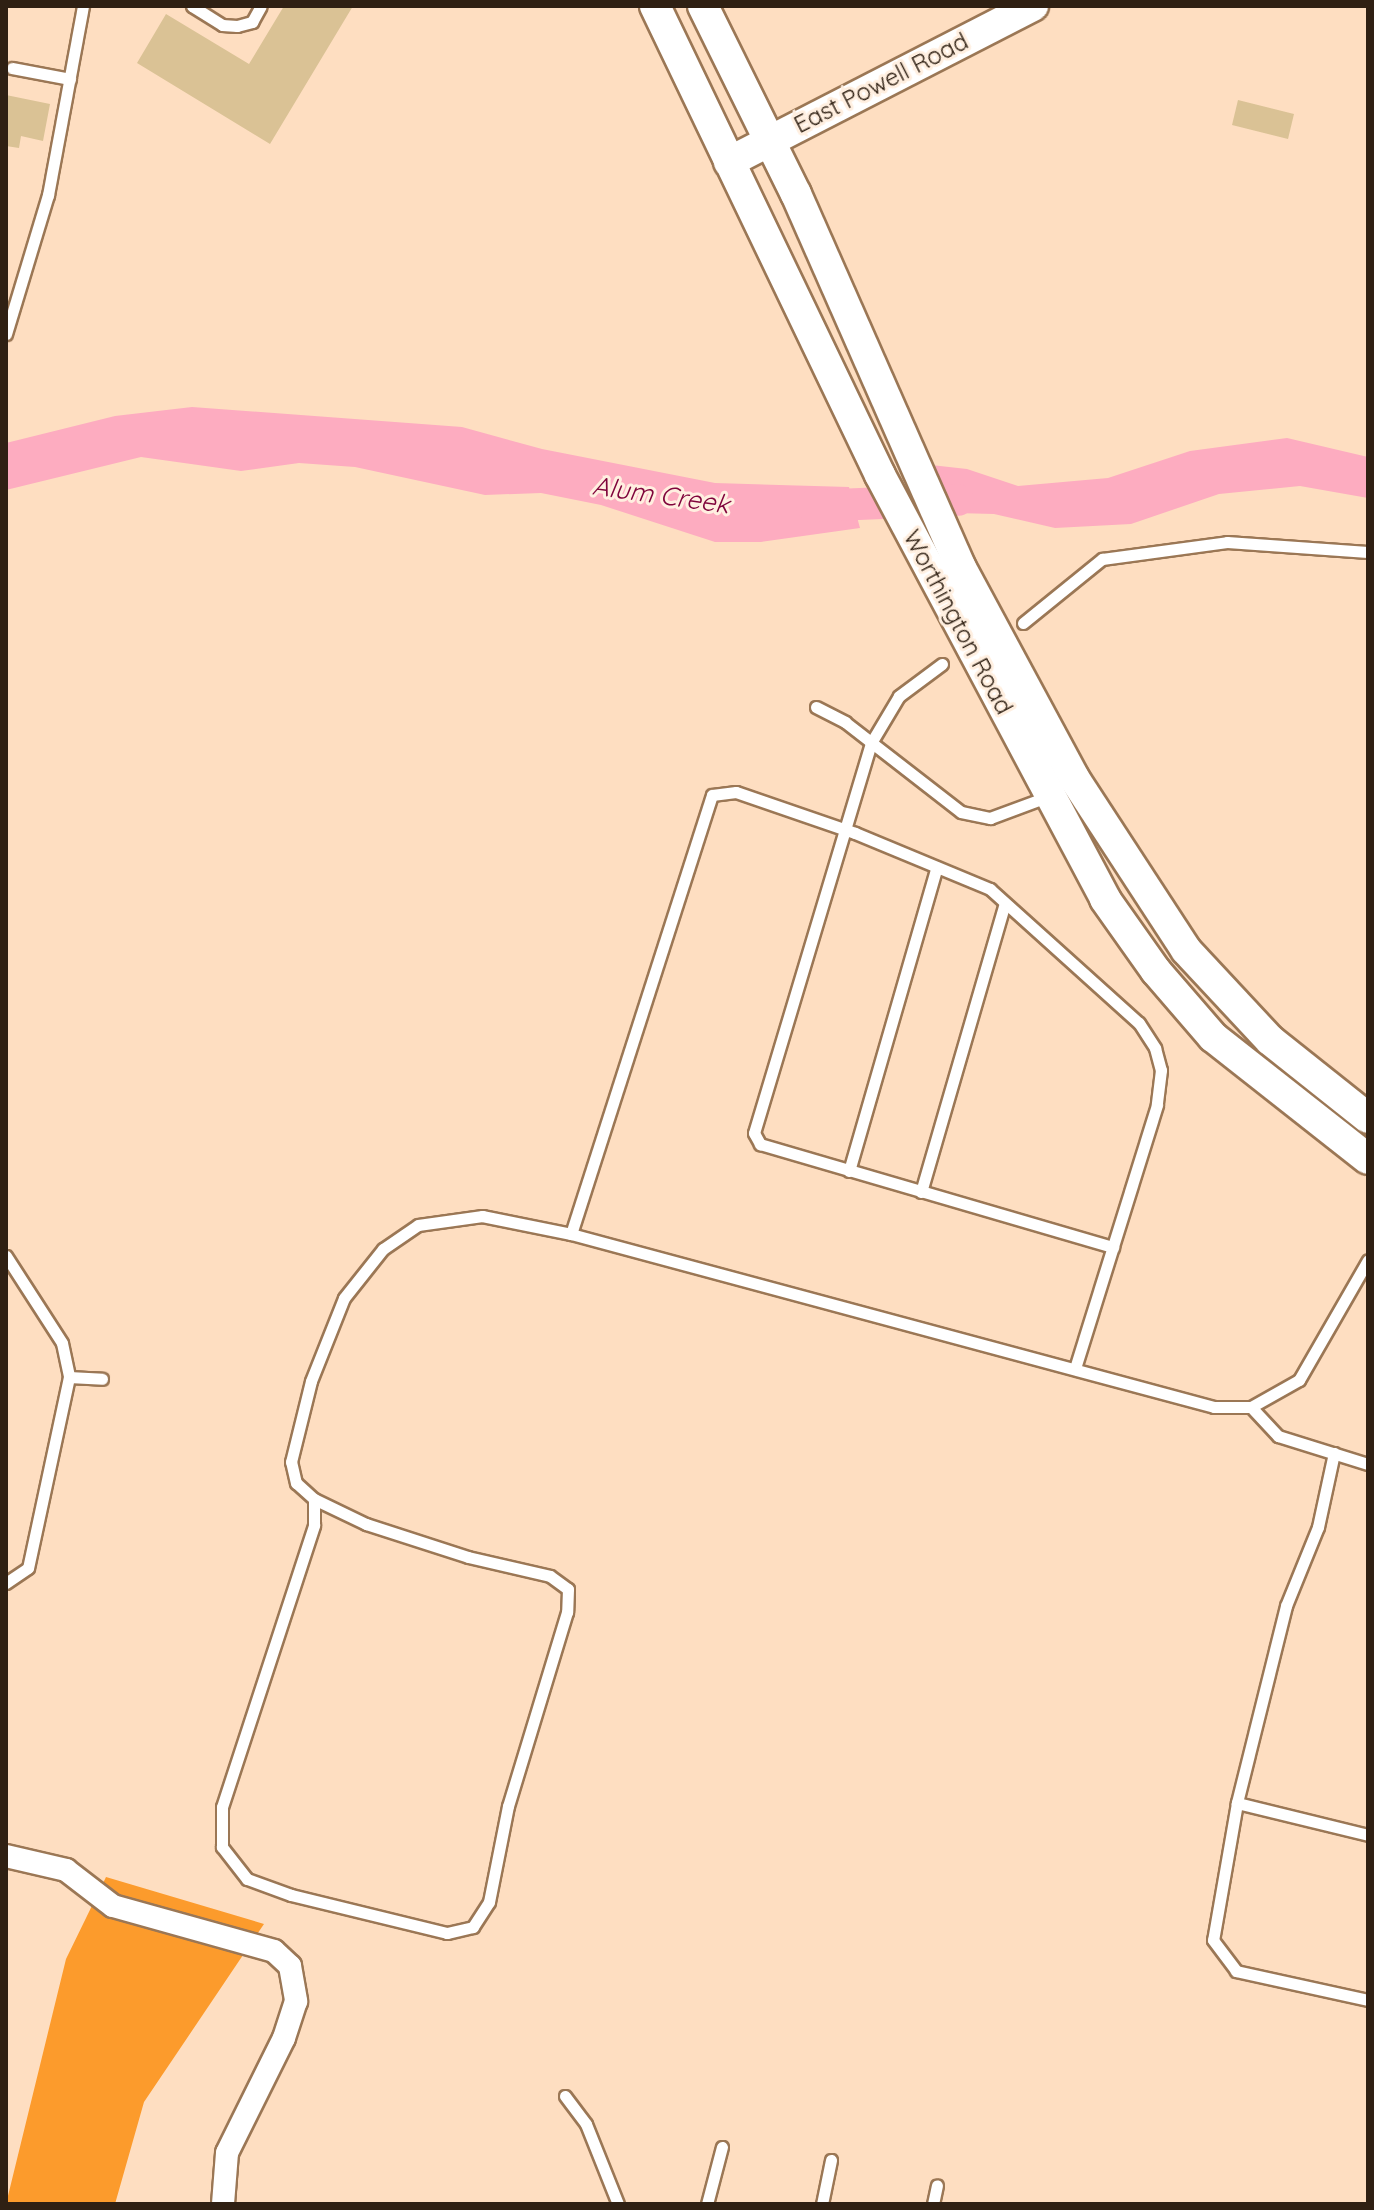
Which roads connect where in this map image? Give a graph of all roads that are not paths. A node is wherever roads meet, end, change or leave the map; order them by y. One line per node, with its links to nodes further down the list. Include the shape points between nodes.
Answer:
1 (83, 6): 8 (lane)
2 (192, 6): 3 (lane, via 222,25 237,26 252,22)
3 (261, 6)
4 (655, 6): 10 (main road, Worthington Road)
5 (703, 6): 9 (main road, Worthington Road)
6 (1033, 6): 9 (main road, East Powell Road)
7 (12, 68): 8 (lane)
8 (70, 79): 11 (lane, via 48,195)
9 (770, 140): 10 (main road, East Powell Road); 17 (main road, Worthington Road)
10 (729, 162): 17 (main road, Worthington Road, via 930,571)
11 (6, 334)
12 (1368, 552): 13 (lane, via 1227,542 1102,559)
13 (1023, 623)
14 (942, 664): 16 (lane, via 899,696)
15 (816, 707): 16 (lane)
16 (871, 743): 17 (lane, via 961,812 990,818); 18 (lane)
17 (1062, 787): 21 (main road, Worthington Road, via 1186,950 1270,1040); 22 (main road, Worthington Road, via 1124,928 1213,1037)
18 (845, 829): 19 (lane); 23 (lane, via 754,1133 760,1144); 25 (lane, via 736,792 712,795)
19 (937, 867): 20 (lane, via 990,889); 23 (lane)
20 (1004, 906): 24 (lane); 26 (lane, via 1139,1023 1155,1048 1161,1070 1157,1105)
21 (1368, 1118)
22 (1368, 1159)
23 (849, 1171): 24 (lane)
24 (921, 1192): 26 (lane)
25 (571, 1234): 29 (lane); 35 (lane, via 482,1216 418,1225 383,1249 344,1298 311,1381 291,1462 296,1483)
26 (1113, 1247): 29 (lane)
27 (6, 1256): 30 (lane, via 62,1343)
28 (1368, 1260): 32 (lane, via 1299,1380)
29 (1075, 1369): 32 (lane, via 1214,1407)
30 (69, 1377): 31 (lane); 36 (lane, via 28,1568)
31 (102, 1379)
32 (1251, 1407): 33 (lane, via 1278,1436)
33 (1334, 1453): 34 (lane); 37 (lane, via 1318,1527 1286,1606)
34 (1368, 1464)
35 (314, 1499): 35 (lane, via 314,1525 222,1807 222,1847 247,1879 291,1895 447,1933 473,1927 489,1902 508,1806 567,1612 568,1589 550,1576 366,1524)
36 (6, 1583)
37 (1237, 1803): 38 (lane); 40 (lane, via 1213,1940 1236,1971)
38 (1368, 1835)
39 (6, 1856): 45 (street, via 66,1870 113,1906 274,1951 290,1966 296,2001 284,2038 227,2153)
40 (1368, 2000)
41 (565, 2096): 46 (lane, via 586,2124)
42 (722, 2147): 47 (lane)
43 (831, 2160): 48 (lane)
44 (937, 2185): 49 (lane)
45 (223, 2204)
46 (618, 2204)
47 (707, 2204)
48 (822, 2204)
49 (933, 2204)

